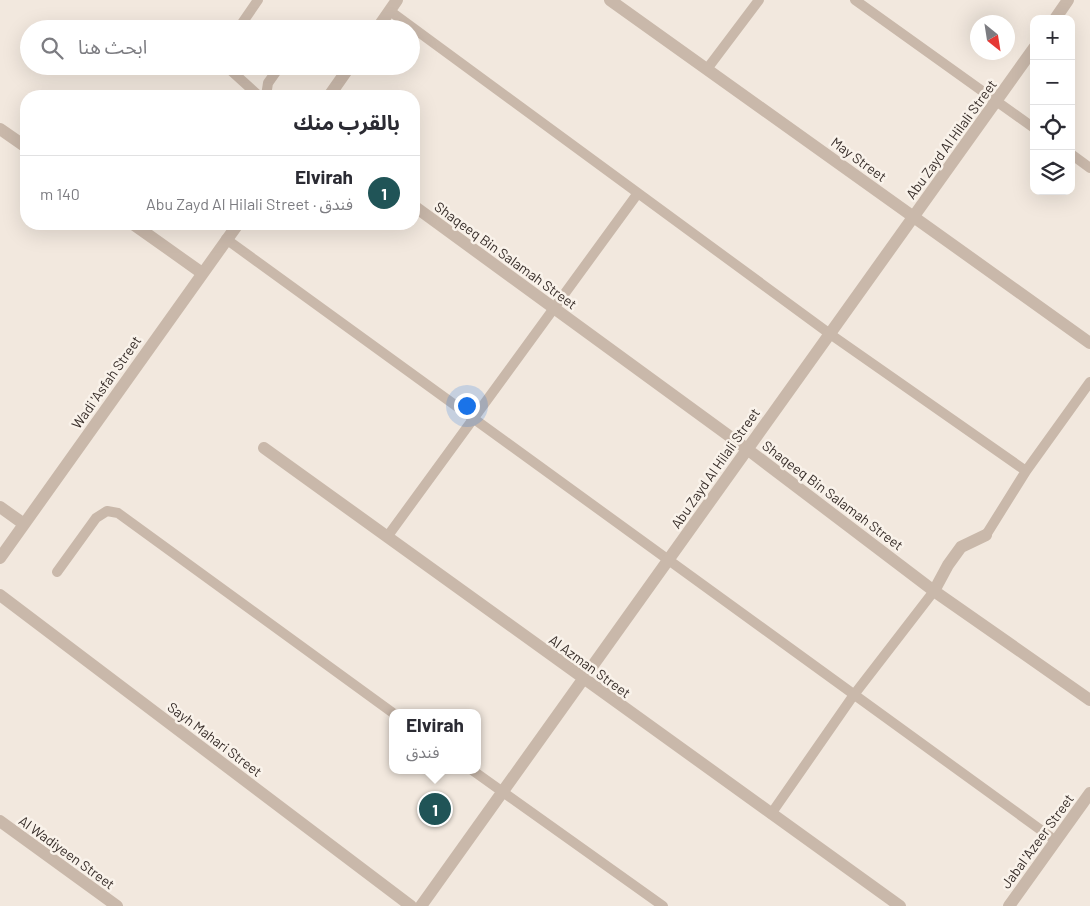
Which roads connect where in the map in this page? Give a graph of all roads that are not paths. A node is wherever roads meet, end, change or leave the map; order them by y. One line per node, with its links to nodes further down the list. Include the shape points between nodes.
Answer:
1 (258, 0): 9 (lane)
2 (397, 0): 7 (street)
3 (610, 0): 14 (street, May Street)
4 (759, 0): 14 (lane)
5 (855, 0): 21 (lane)
6 (1068, 0): 8 (street)
7 (390, 11): 10 (street); 11 (lane)
8 (1058, 15)
9 (244, 20)
10 (384, 20)
11 (402, 20)
12 (420, 33): 27 (lane)
13 (1030, 54): 21 (street, Abu Zayd Al Hilali Street)
14 (707, 69): 29 (street, May Street)
15 (236, 75): 18 (lane)
16 (274, 75): 19 (lane)
17 (344, 75): 20 (street)
18 (252, 90)
19 (267, 90)
20 (333, 90)
21 (996, 101): 22 (lane); 29 (street, Abu Zayd Al Hilali Street)
22 (1030, 125)
23 (0, 128): 24 (street)
24 (20, 143)
25 (1075, 157): 26 (lane)
26 (1090, 168)
27 (638, 193): 34 (lane); 35 (lane)
28 (420, 210): 34 (street, Shaqeeq Bin Salamah Street)
29 (913, 217): 35 (street, Abu Zayd Al Hilali Street); 36 (street, May Street)
30 (142, 230): 33 (street)
31 (234, 230): 32 (street, Wadi 'Asfah Street)
32 (226, 240): 33 (street, Wadi 'Asfah Street); 38 (lane)
33 (202, 273): 43 (street, Wadi 'Asfah Street)
34 (553, 307): 38 (lane); 40 (street, Shaqeeq Bin Salamah Street)
35 (830, 334): 40 (street, Abu Zayd Al Hilali Street); 41 (lane)
36 (1090, 343)
37 (1090, 382): 41 (lane)
38 (472, 419): 45 (lane); 47 (lane)
39 (264, 448): 45 (street, Al Azman Street)
40 (747, 449): 47 (street, Abu Zayd Al Hilali Street); 49 (street, Shaqeeq Bin Salamah Street)
41 (1026, 471): 44 (lane)
42 (0, 508): 43 (street)
43 (24, 524): 46 (street, Wadi 'Asfah Street)
44 (986, 535): 49 (street, via 961,547)
45 (387, 537): 51 (street, Al Azman Street)
46 (0, 558)
47 (668, 560): 51 (street, Abu Zayd Al Hilali Street); 52 (lane)
48 (57, 572): 54 (lane, via 96,518 107,511 118,513)
49 (934, 591): 52 (lane); 53 (street, Shaqeeq Bin Salamah Street)
50 (0, 595): 62 (street, Sayh Mahari Street)
51 (583, 679): 56 (street, Abu Zayd Al Hilali Street); 58 (street, Al Azman Street)
52 (853, 696): 58 (lane); 60 (lane)
53 (1090, 700)
54 (389, 710)
55 (477, 774): 56 (lane)
56 (502, 792): 63 (street, Abu Zayd Al Hilali Street); 64 (lane)
57 (1090, 793): 60 (street, Jabal 'Azeer Street)
58 (771, 814): 65 (street, Al Azman Street)
59 (0, 821): 61 (street, Al Wadiyeen Street)
60 (1056, 841): 66 (street, Jabal 'Azeer Street)
61 (117, 906)
62 (412, 906)
63 (421, 906)
64 (663, 906)
65 (900, 906)
66 (1009, 906)

